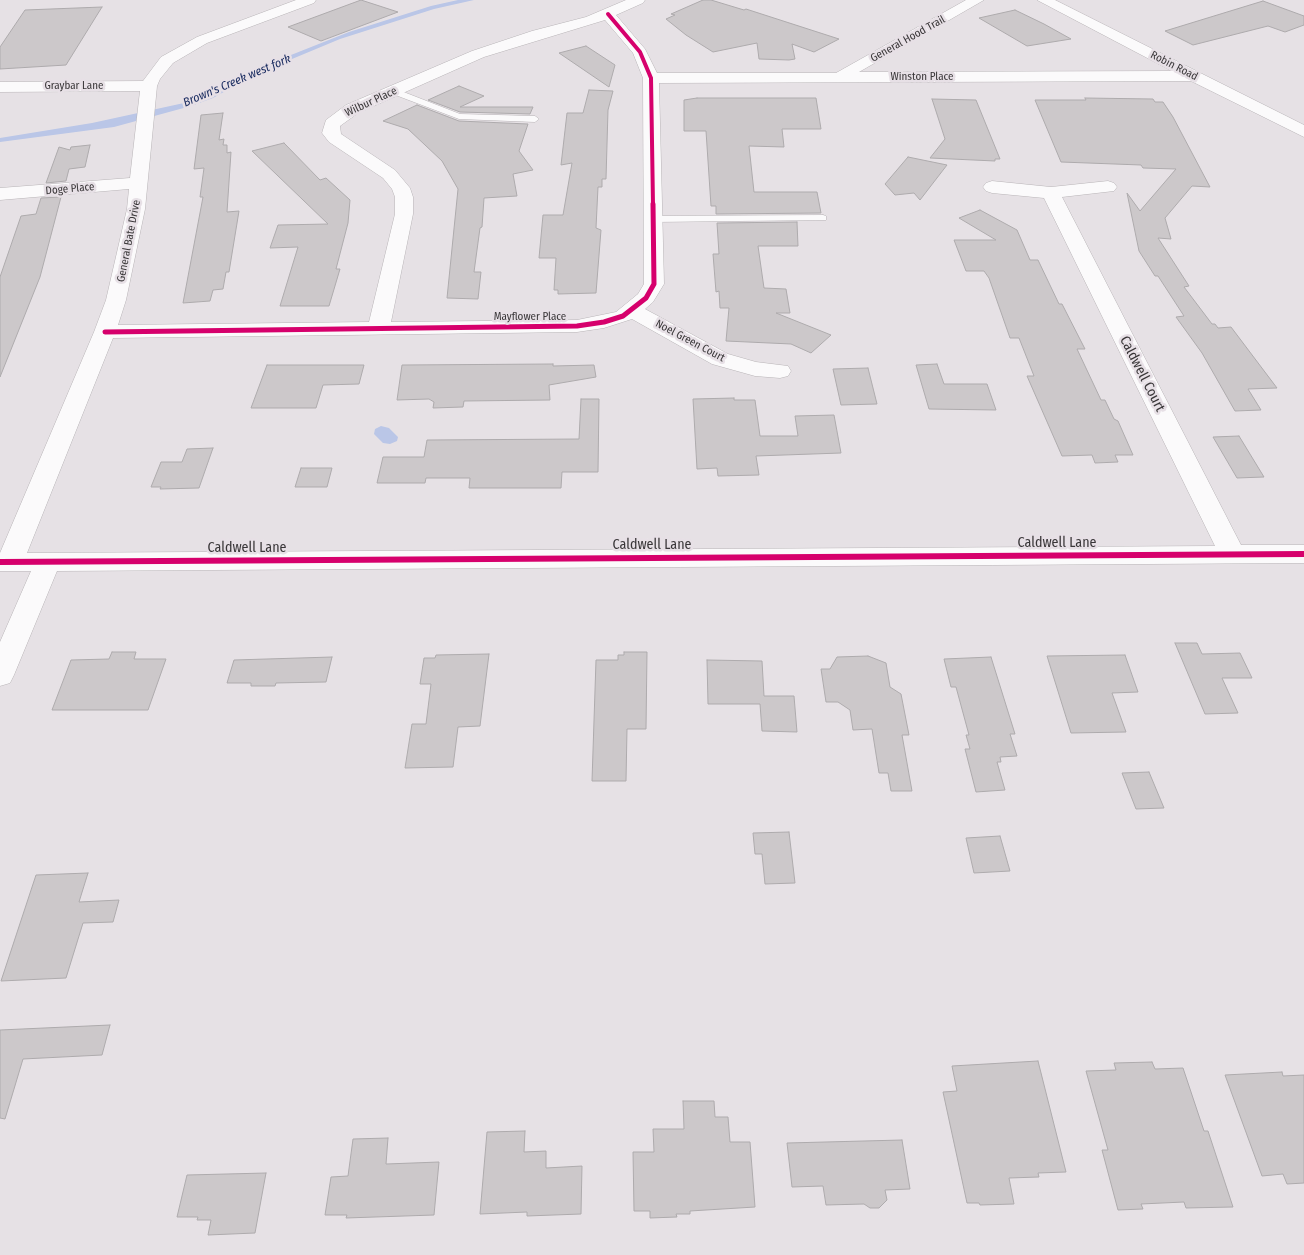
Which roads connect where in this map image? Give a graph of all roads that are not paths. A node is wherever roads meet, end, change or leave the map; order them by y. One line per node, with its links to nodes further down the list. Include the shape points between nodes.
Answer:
1 (309, 0): 9 (street, via 186,48 167,60)
2 (638, 0): 5 (street, Wilbur Place)
3 (977, 0): 7 (street, General Hood Trail)
4 (1044, 0): 6 (street, Robin Road)
5 (608, 14): 8 (street, Mayflower Place, via 632,39); 11 (street, Wilbur Place, via 478,54)
6 (1193, 76): 7 (street, Winston Place); 13 (street, Robin Road)
7 (839, 77): 8 (street, Winston Place)
8 (651, 78): 20 (street, Mayflower Place)
9 (149, 86): 10 (street, Graybar Lane); 14 (street, General Bate Drive)
10 (0, 87)
11 (393, 91): 12 (lane, via 459,116); 22 (street, Wilbur Place, via 343,115 331,128 339,142 389,174 404,197 404,214)
12 (535, 119)
13 (1304, 132)
14 (139, 183): 18 (street, Doge Place); 23 (street, General Bate Drive, via 129,243)
15 (992, 187): 17 (street)
16 (1108, 187): 17 (street)
17 (1051, 193): 25 (street, Caldwell Court)
18 (0, 194)
19 (823, 218): 20 (lane)
20 (653, 219): 21 (street, Mayflower Place, via 654,284 646,298)
21 (631, 310): 22 (street, Mayflower Place, via 618,318 587,326); 24 (street, Noel Green Court, via 715,357)
22 (379, 327): 23 (street, Mayflower Place)
23 (106, 332): 27 (street, General Bate Drive)
24 (780, 371)
25 (1232, 554): 26 (street, Caldwell Lane); 28 (street, Caldwell Lane)
26 (1304, 554)
27 (5, 562): 28 (street, Caldwell Lane)
28 (48, 562): 29 (street)
29 (0, 675)

